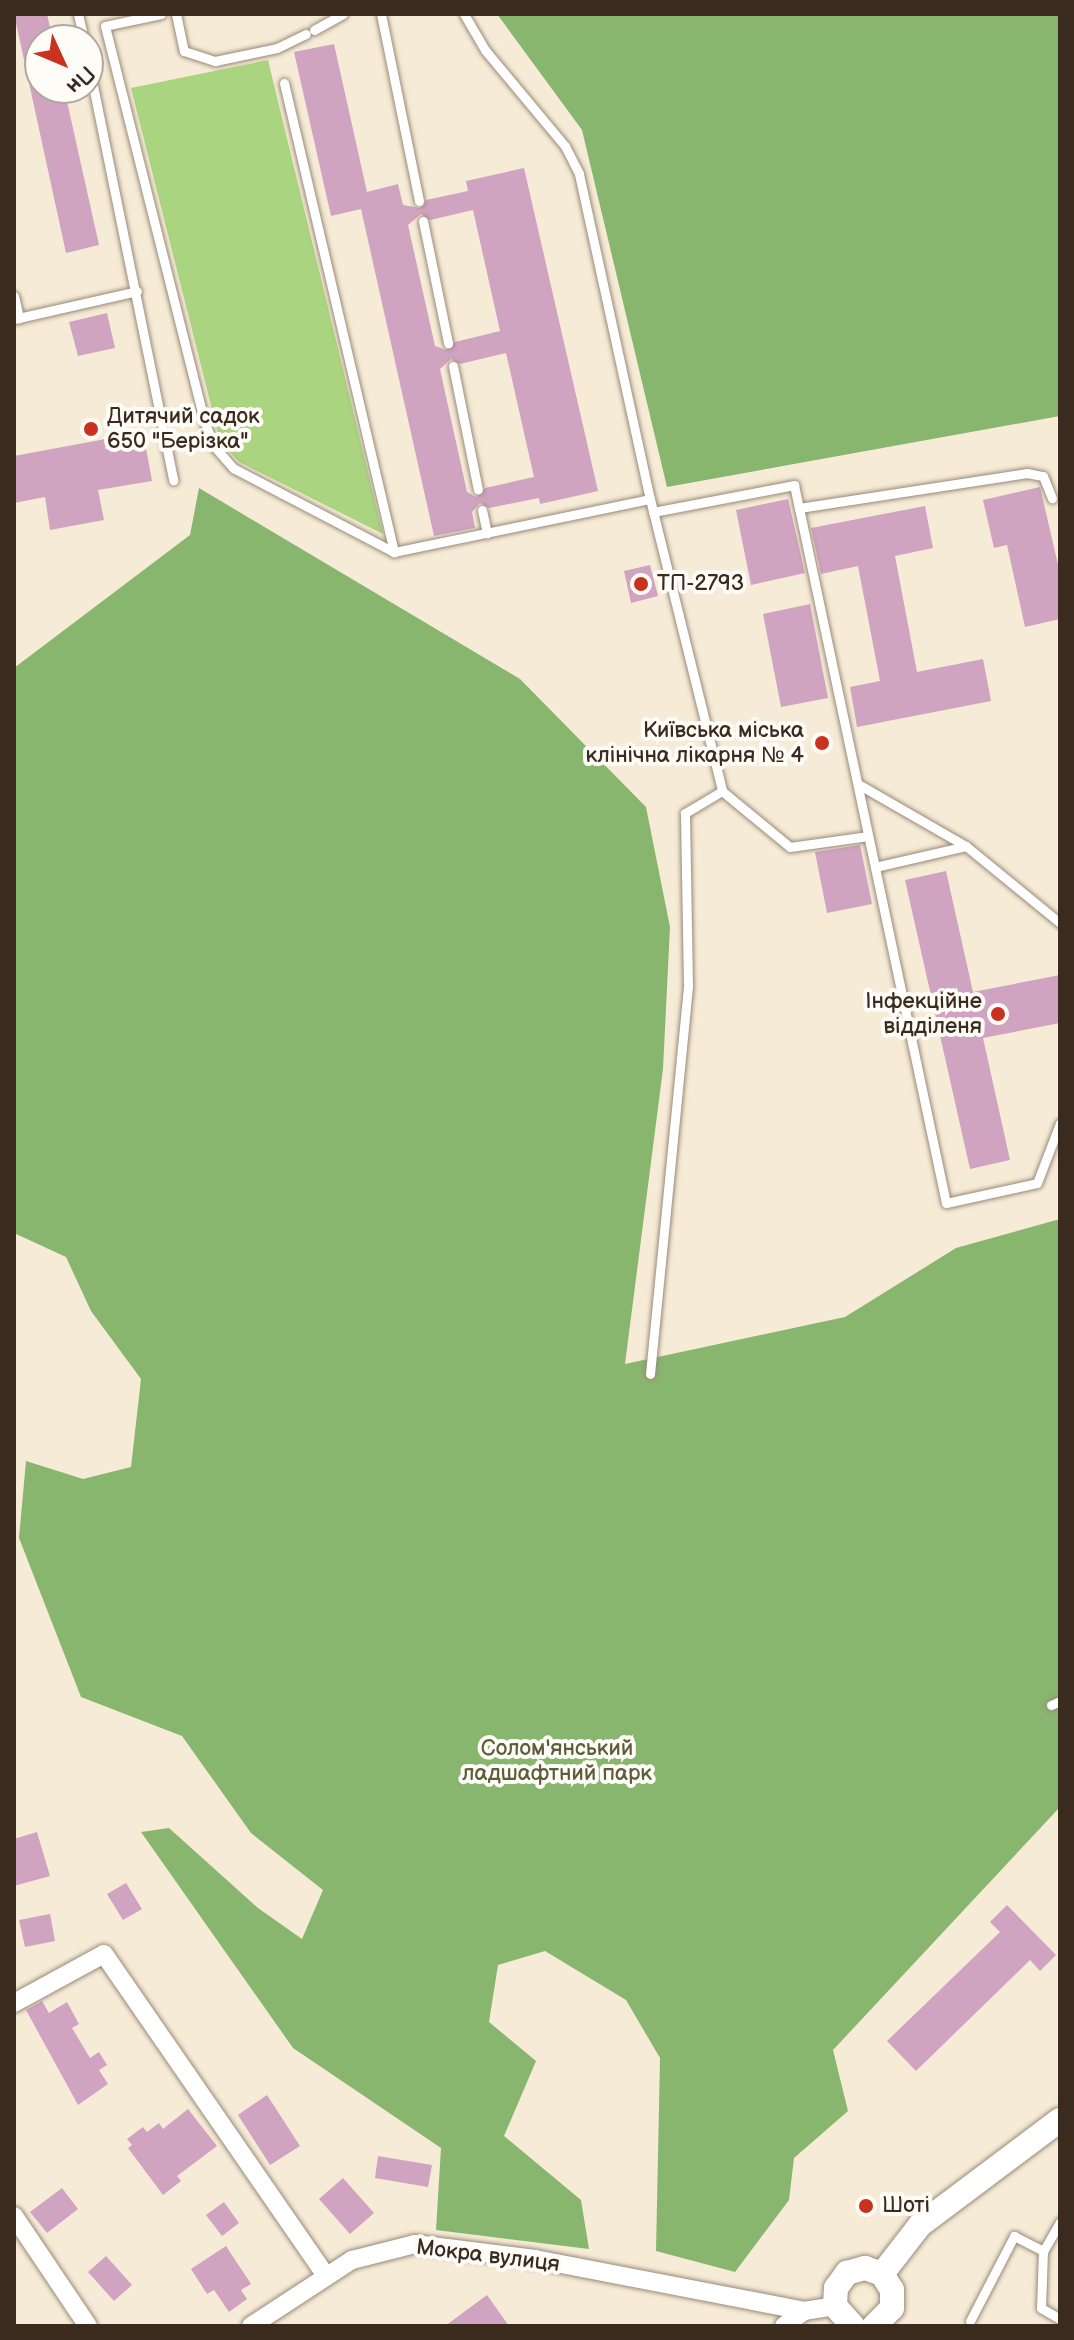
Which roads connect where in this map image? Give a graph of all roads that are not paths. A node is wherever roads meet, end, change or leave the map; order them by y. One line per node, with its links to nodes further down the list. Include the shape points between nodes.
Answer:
1 (161, 14): 23 (lane, via 105,26 214,446 233,468)
2 (176, 14): 3 (lane, via 184,51 215,61 277,48)
3 (343, 14)
4 (381, 14): 8 (lane)
5 (464, 14): 18 (lane, via 485,50 565,146 579,174)
6 (284, 83): 23 (lane)
7 (97, 104): 10 (lane)
8 (419, 201)
9 (423, 221): 13 (lane)
10 (137, 291): 12 (lane); 15 (lane)
11 (14, 296): 12 (lane)
12 (16, 318)
13 (448, 343)
14 (453, 366): 16 (lane)
15 (173, 480)
16 (478, 490)
17 (1052, 498): 19 (lane, via 1043,476 1027,473)
18 (650, 499): 21 (lane); 22 (lane)
19 (799, 508): 21 (lane, via 794,485); 24 (lane)
20 (482, 510): 22 (lane)
21 (653, 512): 25 (lane)
22 (487, 533): 23 (lane)
23 (394, 552)
24 (858, 784): 26 (lane); 27 (lane)
25 (722, 791): 26 (lane, via 790,847); 31 (lane, via 685,813 688,986)
26 (868, 836): 28 (lane)
27 (966, 846): 28 (lane); 29 (lane)
28 (875, 867): 30 (lane, via 946,1203 1037,1183)
29 (1060, 923)
30 (1060, 1123)
31 (650, 1374)
32 (15, 1998): 38 (street, via 104,1954)
33 (1060, 2120): 37 (street, via 920,2225)
34 (14, 2216): 44 (street)
35 (1060, 2222): 36 (lane)
36 (1043, 2251): 41 (lane, via 1041,2308); 42 (lane, via 1014,2236)
37 (882, 2274): 39 (street, via 865,2268 847,2273 836,2288); 43 (street, via 894,2299)
38 (326, 2276): 40 (street, Мокра вулиця, via 352,2260 415,2244 535,2259); 45 (street, Мокра вулиця)
39 (835, 2306): 40 (street); 47 (street)
40 (804, 2311): 46 (street)
41 (1060, 2319)
42 (970, 2321)
43 (876, 2325)
44 (88, 2326)
45 (251, 2326)
46 (784, 2326)
47 (853, 2326)

